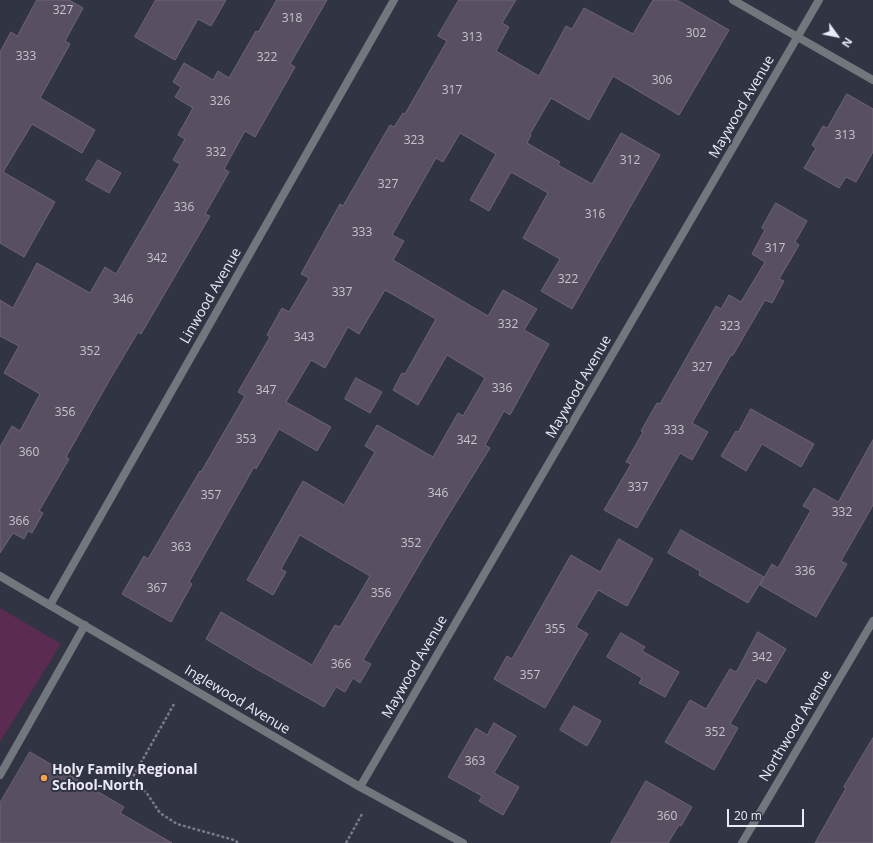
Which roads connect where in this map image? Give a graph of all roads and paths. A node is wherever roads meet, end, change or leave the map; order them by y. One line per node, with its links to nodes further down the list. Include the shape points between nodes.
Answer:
1 (394, 0): 7 (street, Linwood Avenue)
2 (733, 0): 4 (street)
3 (819, 0): 4 (street, Maywood Avenue)
4 (797, 38): 5 (street); 12 (street, Maywood Avenue)
5 (873, 80)
6 (0, 576): 7 (street, Inglewood Avenue)
7 (50, 605): 9 (street, Inglewood Avenue)
8 (873, 621): 17 (street, Northwood Avenue)
9 (85, 625): 11 (street); 12 (street, Inglewood Avenue)
10 (174, 704): 14 (path, via 130,782 146,792 160,813 177,824)
11 (0, 775)
12 (360, 787): 16 (street, Inglewood Avenue)
13 (362, 814): 15 (path)
14 (239, 843)
15 (346, 843)
16 (463, 843)
17 (742, 843)

